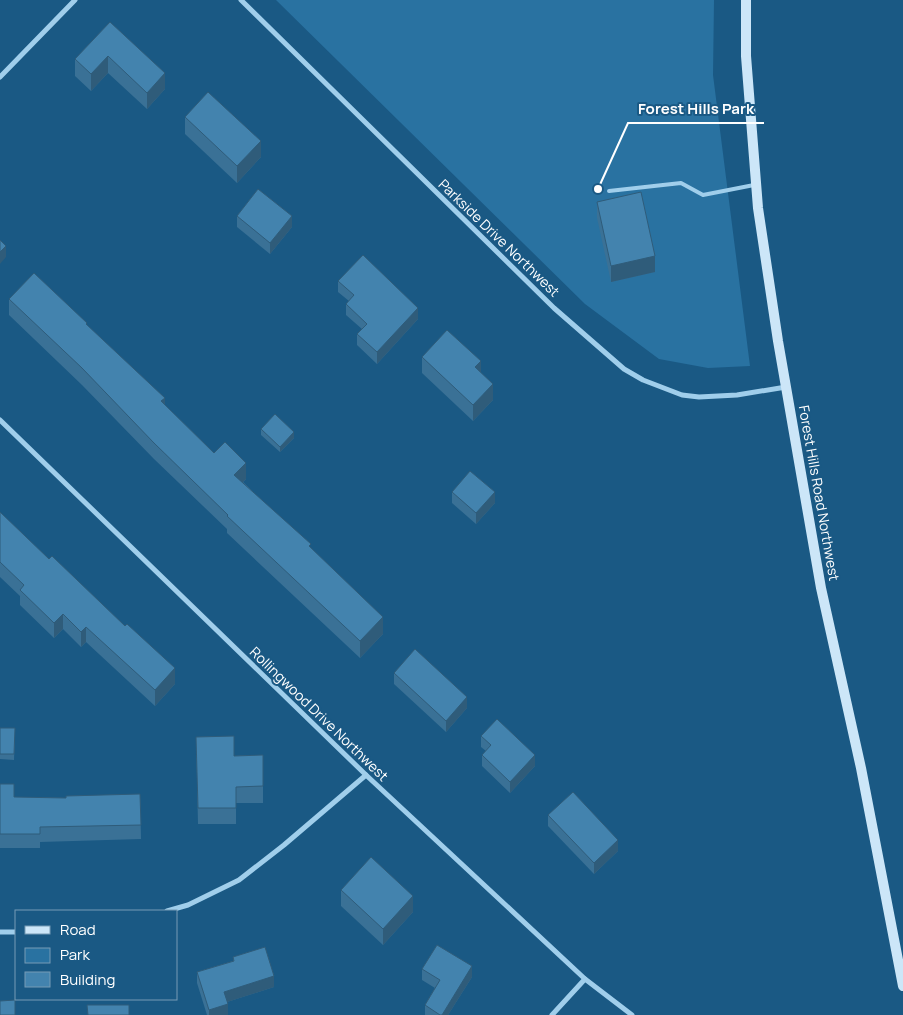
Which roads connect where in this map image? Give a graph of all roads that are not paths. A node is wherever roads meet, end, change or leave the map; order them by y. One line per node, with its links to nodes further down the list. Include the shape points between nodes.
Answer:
1 (75, 0): 4 (street)
2 (241, 0): 7 (street, Parkside Drive Northwest, via 554,308 624,369 682,395 737,396)
3 (746, 0): 5 (main road, Forest Hills Road Northwest, via 746,56)
4 (0, 77)
5 (756, 185): 6 (lane, via 703,195 681,184); 7 (main road, Forest Hills Road Northwest)
6 (609, 192)
7 (786, 388): 14 (main road, Forest Hills Road Northwest, via 821,588)
8 (0, 420): 9 (street, Rollingwood Drive Northwest)
9 (366, 775): 10 (street, via 239,880); 13 (street, Rollingwood Drive Northwest)
10 (170, 910)
11 (0, 932): 12 (street)
12 (15, 932)
13 (585, 979): 15 (street); 16 (street, Rollingwood Drive Northwest)
14 (903, 986)
15 (552, 1015)
16 (632, 1015)

